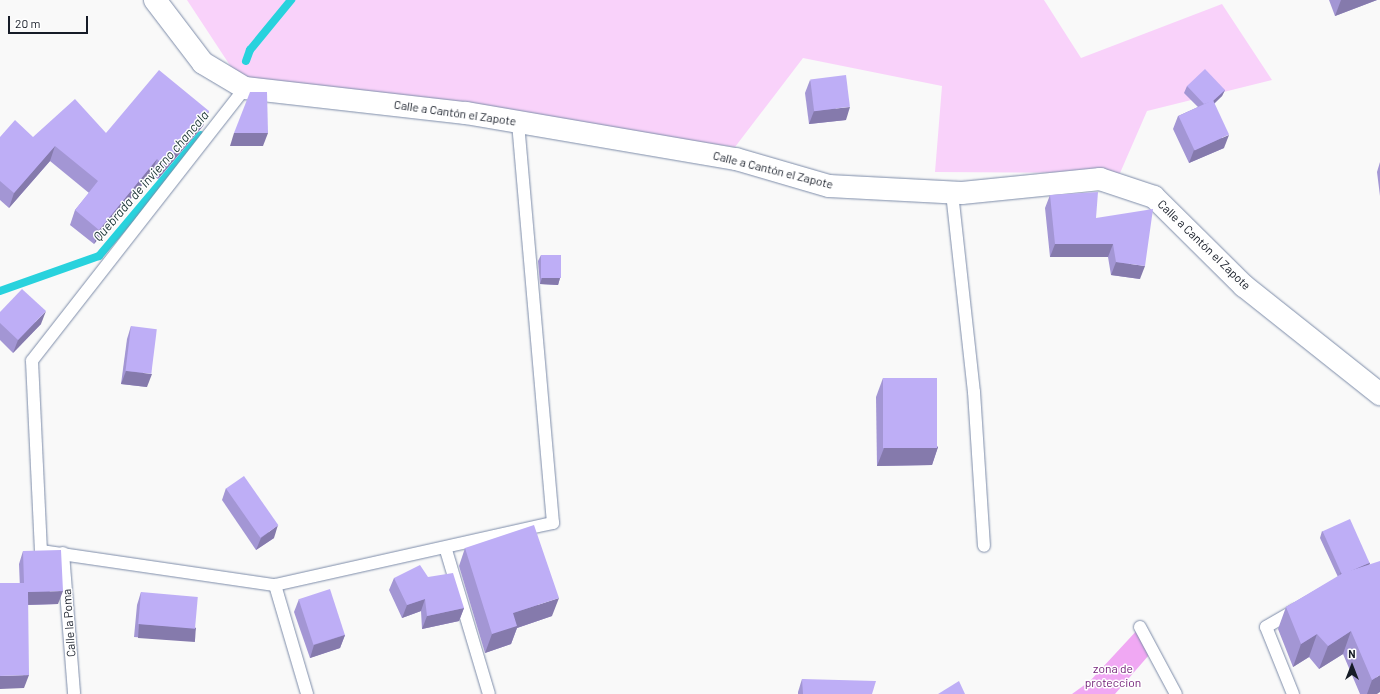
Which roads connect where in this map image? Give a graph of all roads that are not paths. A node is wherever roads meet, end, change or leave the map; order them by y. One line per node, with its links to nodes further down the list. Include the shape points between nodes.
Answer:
1 (155, 0): 2 (street, Calle a Cantón el Zapote, via 203,64)
2 (245, 88): 3 (street, Calle a Cantón el Zapote); 8 (lane, via 32,361 41,551)
3 (518, 122): 4 (street, Calle a Cantón el Zapote, via 736,159 829,186); 7 (lane, via 553,523)
4 (952, 193): 5 (street, Calle a Cantón el Zapote, via 1100,179 1154,197 1244,286); 6 (lane, via 974,392)
5 (1380, 394)
6 (984, 546)
7 (446, 550): 9 (lane); 14 (lane)
8 (64, 553): 9 (lane); 12 (lane, Calle la Poma)
9 (275, 585): 13 (lane)
10 (1305, 604): 16 (lane, via 1266,626)
11 (1140, 627): 15 (lane)
12 (74, 694)
13 (307, 694)
14 (489, 694)
15 (1176, 694)
16 (1293, 694)

